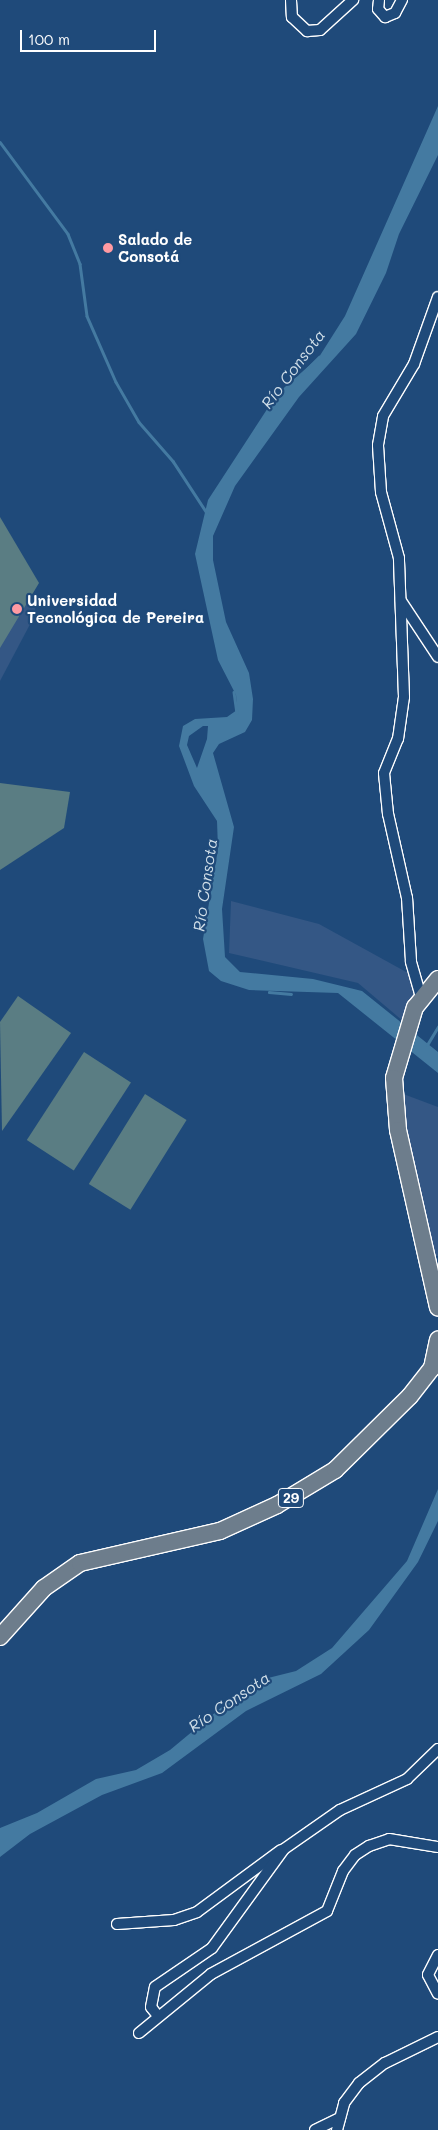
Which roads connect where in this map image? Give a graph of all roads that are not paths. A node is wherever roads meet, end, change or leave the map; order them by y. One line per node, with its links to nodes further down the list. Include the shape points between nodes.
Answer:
1 (291, 0): 2 (street, via 292,17 307,31 320,30)
2 (353, 0)
3 (379, 0): 4 (street, via 378,9 385,17 395,13)
4 (402, 0)
5 (438, 297): 6 (street, via 414,364 383,416 378,445 381,492 399,558)
6 (401, 601): 7 (street); 9 (street, via 403,719 384,773 388,814 407,898 411,961)
7 (438, 657)
8 (438, 979): 9 (main road)
9 (421, 997): 10 (main road, via 408,1023 394,1078 398,1130)
10 (438, 1308)
11 (438, 1340): 12 (main road, 29, via 432,1368 410,1396 335,1470 277,1505 220,1532 80,1563 44,1588)
12 (0, 1637)
13 (438, 1749): 15 (street, via 407,1779 340,1810)
14 (438, 1846): 19 (street, via 389,1839 355,1854 343,1871 327,1911 211,1974)
15 (284, 1849): 16 (street, via 268,1856 197,1912 148,1924); 19 (street, via 212,1948 155,1987 151,2007)
16 (116, 1924)
17 (438, 1955): 18 (street, via 428,1975)
18 (438, 1994)
19 (158, 2016): 20 (street)
20 (139, 2033)
21 (438, 2037): 22 (street, via 385,2063 358,2084)
22 (340, 2118): 23 (street); 24 (street)
23 (315, 2130)
24 (336, 2130)

